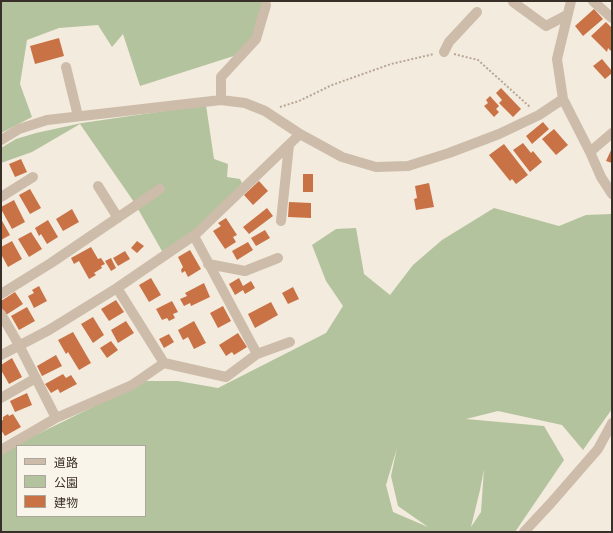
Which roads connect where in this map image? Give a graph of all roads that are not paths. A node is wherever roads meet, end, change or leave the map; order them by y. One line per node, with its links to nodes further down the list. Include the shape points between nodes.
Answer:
1 (571, 1): 6 (street)
2 (593, 1): 7 (street)
3 (513, 2): 6 (street, via 546,26)
4 (266, 5): 11 (street, via 256,39 221,77)
5 (477, 12): 8 (street, via 449,42)
6 (568, 15): 10 (street, via 557,59)
7 (612, 18)
8 (444, 52)
9 (66, 67): 12 (street)
10 (563, 99): 14 (street, via 539,115 499,134 408,166 376,167 342,157); 17 (street)
11 (221, 100): 12 (street); 14 (street, via 245,103 265,111)
12 (78, 116): 15 (street, via 47,120 19,129)
13 (612, 133): 17 (street)
14 (300, 134): 16 (street)
15 (1, 140)
16 (289, 145): 24 (street); 25 (street)
17 (590, 152): 21 (street, via 601,177)
18 (33, 176): 22 (street)
19 (98, 186): 23 (street)
20 (160, 189): 23 (street)
21 (612, 193)
22 (1, 197)
23 (118, 218): 29 (street)
24 (282, 221)
25 (194, 236): 27 (street); 28 (street)
26 (278, 258): 27 (street, via 245,271)
27 (208, 264): 33 (street)
28 (116, 288): 32 (street, via 49,330); 35 (street)
29 (1, 294)
30 (1, 314): 32 (street)
31 (290, 342): 33 (street)
32 (19, 345): 34 (street); 36 (street)
33 (257, 354): 35 (street, via 226,377)
34 (1, 355)
35 (164, 363): 38 (street, via 132,385)
36 (36, 378): 37 (street); 38 (street)
37 (1, 398)
38 (56, 418): 40 (street)
39 (612, 423): 41 (street, via 598,449)
40 (1, 450)
41 (524, 532)

